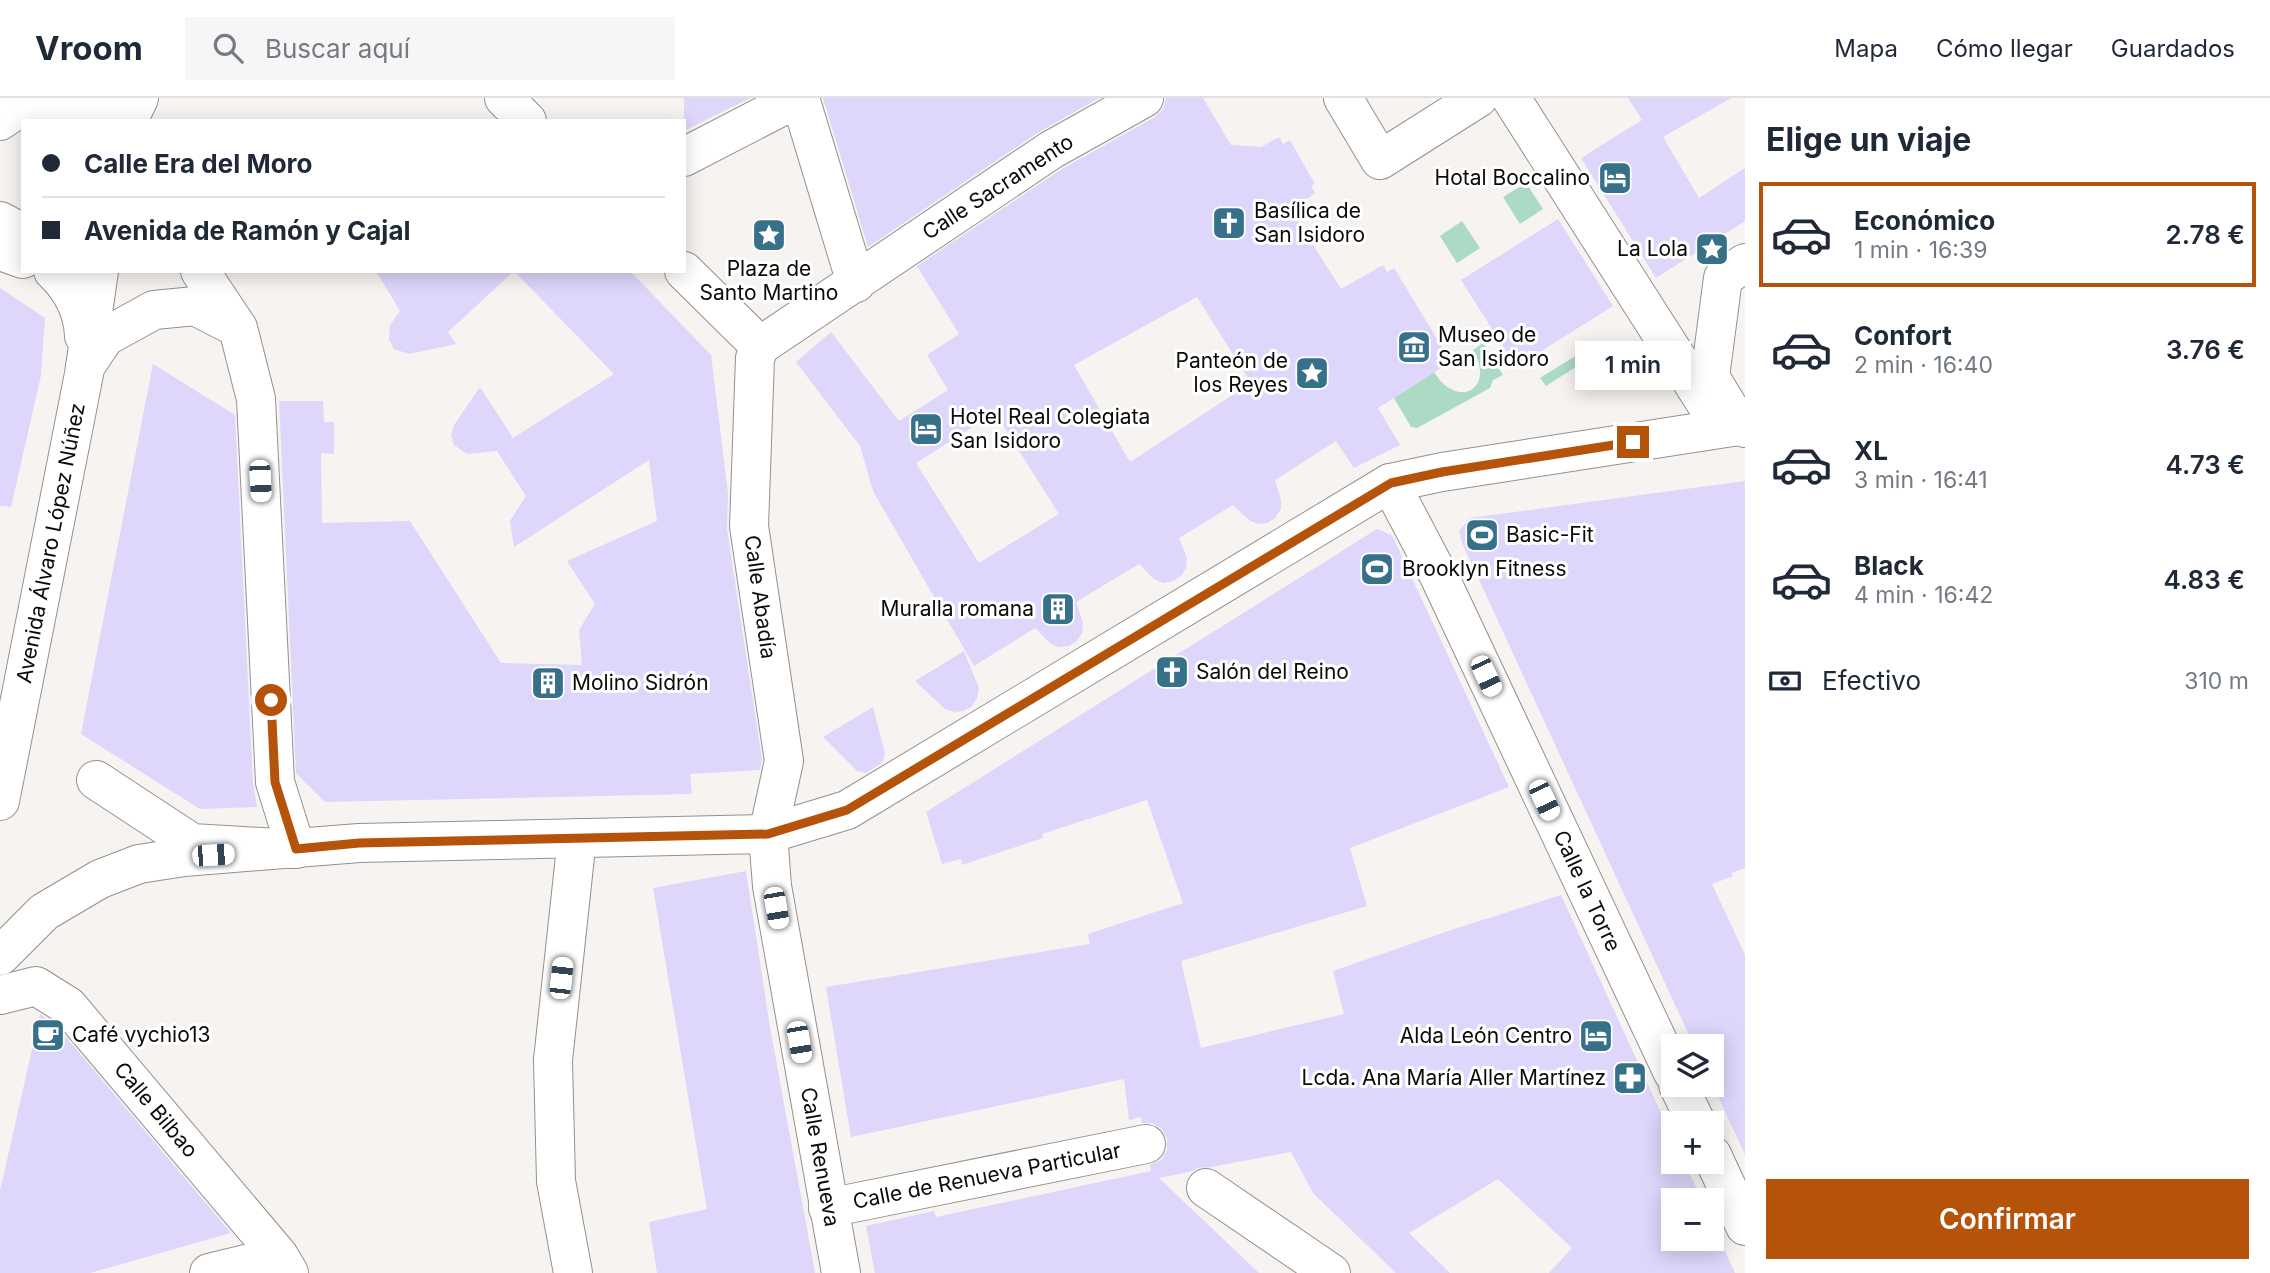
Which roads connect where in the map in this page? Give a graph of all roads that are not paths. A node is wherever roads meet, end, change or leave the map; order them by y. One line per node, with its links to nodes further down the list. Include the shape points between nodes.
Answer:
1 (90, 98): 10 (street)
2 (139, 98): 11 (street)
3 (504, 98): 12 (street)
4 (799, 98): 14 (street); 24 (street)
5 (1144, 98): 24 (street, Calle Sacramento, via 1051,150)
6 (1343, 98): 7 (street, via 1380,160)
7 (1478, 98)
8 (1511, 98): 28 (street, via 1705,402)
9 (80, 119): 13 (street, via 47,105 9,113)
10 (113, 119)
11 (129, 119)
12 (525, 119)
13 (0, 121)
14 (686, 156)
15 (0, 220): 16 (street)
16 (21, 232)
17 (0, 251): 18 (street)
18 (21, 258)
19 (1745, 263): 28 (street, via 1723,278 1710,377)
20 (54, 273): 27 (street, Avenida Álvaro López Núñez, via 65,283 83,321)
21 (99, 273): 27 (street, Avenida Álvaro López Núñez)
22 (202, 273): 25 (street)
23 (686, 273): 26 (street)
24 (856, 283): 26 (street, Calle Sacramento)
25 (238, 328): 27 (street, via 195,306 154,310 105,337); 34 (street, via 256,399 275,782)
26 (757, 352): 32 (street, Calle Abadía, via 749,526 784,761)
27 (85, 367): 31 (street, Avenida Álvaro López Núñez)
28 (1742, 425): 29 (street)
29 (1391, 483): 32 (street, via 847,810); 37 (street, Calle la Torre)
30 (96, 780): 34 (street, via 192,843)
31 (0, 802)
32 (768, 834): 33 (street); 41 (street, Calle Renueva, via 772,886)
33 (577, 838): 34 (street, via 359,843); 45 (street, via 553,1060 556,1181)
34 (296, 849): 35 (street, via 139,864 100,879 44,912)
35 (0, 956)
36 (0, 995): 43 (street, Calle Bilbao, via 36,986 68,1006)
37 (1661, 1047)
38 (1146, 1144): 41 (street, Calle de Renueva Particular)
39 (1721, 1174): 42 (street)
40 (1206, 1188): 47 (street)
41 (828, 1208): 46 (street, Calle Renueva)
42 (1745, 1226)
43 (284, 1264): 44 (street)
44 (208, 1273)
45 (573, 1273)
46 (841, 1273)
47 (1331, 1273)

